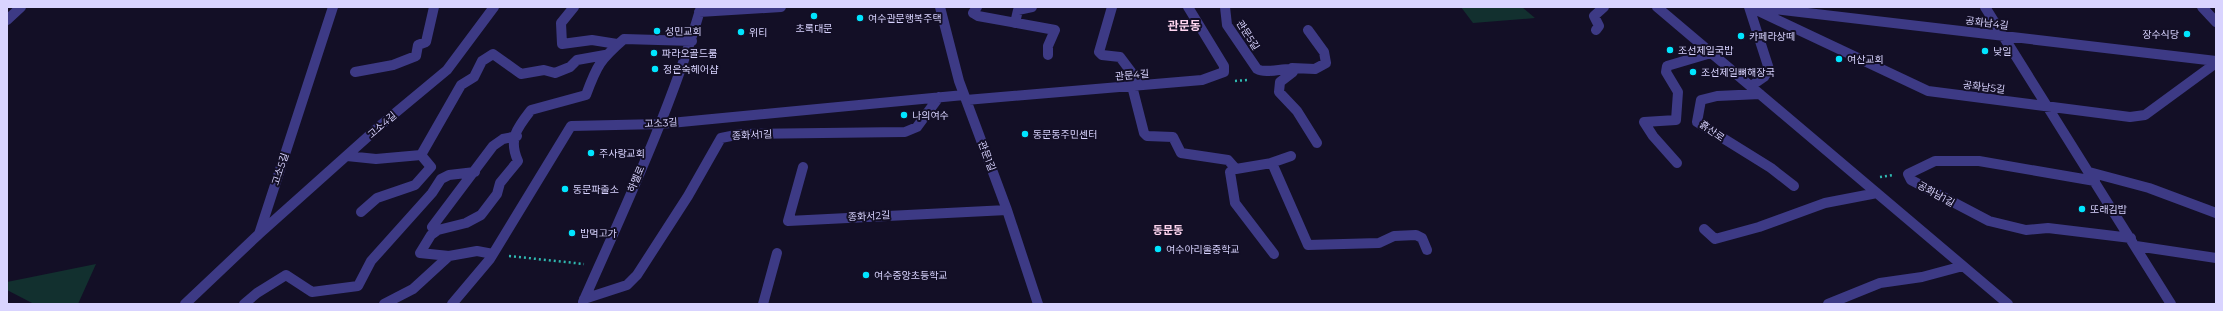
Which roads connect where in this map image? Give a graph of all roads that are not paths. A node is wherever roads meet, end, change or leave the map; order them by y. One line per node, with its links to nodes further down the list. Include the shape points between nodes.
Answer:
1 (21, 7): 20 (street)
2 (334, 7): 59 (street, 고소5길)
3 (434, 7): 33 (street, via 426,42 418,45 416,56 393,65)
4 (494, 7): 44 (street, 고소4길, via 451,66)
5 (574, 7): 27 (street, via 561,23 562,44 592,40)
6 (781, 7): 19 (street)
7 (940, 7): 38 (street, 관문1길)
8 (977, 7): 22 (street, via 973,12 976,17)
9 (1032, 7): 22 (street, via 1018,10)
10 (1112, 7): 34 (street, via 1099,52 1102,55 1120,58)
11 (1188, 7): 34 (street, 관문4길, via 1214,46 1224,66 1224,72 1206,79)
12 (1225, 7): 32 (street, 관문5길, via 1229,28 1257,69 1261,71)
13 (1604, 7): 24 (street, via 1594,16 1599,26)
14 (1657, 7): 28 (street)
15 (1750, 7): 35 (street, via 1768,69 1764,77); 39 (street, 공화남5길, via 1928,91)
16 (1756, 7): 25 (street, 공화남4길)
17 (1985, 7): 25 (street)
18 (2202, 7): 21 (street)
19 (700, 10): 26 (street, 하멜로)
20 (7, 20)
21 (2216, 22)
22 (1015, 23): 29 (street, via 1055,30 1048,46)
23 (1308, 30): 32 (street, via 1324,52 1326,63 1323,67 1317,68)
24 (1596, 30)
25 (2004, 36): 31 (street, 공화남4길); 39 (street)
26 (692, 41): 27 (street, via 628,38); 40 (street, 하멜로)
27 (617, 44): 30 (street)
28 (1711, 53): 35 (street); 47 (street, via 1667,66 1666,72 1678,92 1676,120 1644,122)
29 (1048, 54)
30 (605, 55): 41 (street, via 595,70 586,95 531,110); 43 (street, via 577,60 570,67 555,73 544,70 527,74 521,74 493,54 488,56 478,65 477,74 461,85)
31 (2216, 62): 39 (street, 공화남5길, via 2140,117)
32 (1292, 68): 42 (street, via 1293,72 1280,82 1279,92 1297,111)
33 (355, 72)
34 (1137, 85): 38 (street, 관문4길); 49 (street, via 1145,135 1173,136 1181,153 1228,160)
35 (1751, 86): 36 (street)
36 (1760, 94): 52 (street, 흙산로, via 1717,96 1701,100 1697,122 1718,138 1752,155); 53 (street)
37 (939, 97): 38 (street, 고소3길); 40 (street, 고소3길); 68 (street, 종화서1길, via 917,127 904,132 741,134 721,138 688,196 637,275 627,284)
38 (965, 97): 54 (street, 관문1길)
39 (2048, 106): 51 (street)
40 (660, 124): 63 (street, 고소3길, via 571,126); 68 (street, 하멜로)
41 (517, 136): 50 (street, via 495,142); 58 (street, via 512,152 518,161 500,183 497,194 487,208 475,219)
42 (1317, 143)
43 (421, 155): 44 (street, via 376,159); 55 (street, via 431,167 415,185 377,198)
44 (347, 156): 59 (street, 고소4길)
45 (1291, 156): 46 (street)
46 (1271, 163): 49 (street); 61 (street, via 1276,169 1308,245 1379,243 1394,236 1416,235 1422,238)
47 (1677, 163)
48 (803, 167): 54 (street, 종화서2길, via 788,221)
49 (1234, 168): 64 (street, via 1230,172 1235,203)
50 (475, 172): 58 (street, via 432,227); 70 (street, via 449,175 441,179 432,193 371,261 358,286 312,292 286,275)
51 (2092, 176): 56 (street, via 2149,188); 60 (street); 60 (street, 공화남1길, via 1979,161 1935,161 1908,174 1917,184 1989,221 2029,230 2048,228)
52 (1794, 186)
53 (1876, 193): 57 (street, via 1825,203 1759,227 1715,239); 67 (street)
54 (1007, 210): 74 (street, 관문1길)
55 (361, 212)
56 (2216, 213)
57 (1704, 229)
58 (438, 230): 65 (street, via 431,234 420,254)
59 (259, 234): 69 (street, 고소5길)
60 (2133, 242): 66 (street); 77 (street)
61 (1427, 250)
62 (777, 253): 73 (street)
63 (493, 254): 65 (street, via 477,251); 72 (street, 고소3길)
64 (1274, 254)
65 (449, 256): 71 (street, via 413,289)
66 (2216, 258)
67 (1963, 266): 75 (street, via 1922,277 1880,283); 76 (street)
68 (583, 302)
69 (185, 304)
70 (244, 304)
71 (384, 304)
72 (452, 304)
73 (763, 304)
74 (1038, 304)
75 (1828, 304)
76 (2008, 304)
77 (2171, 304)

